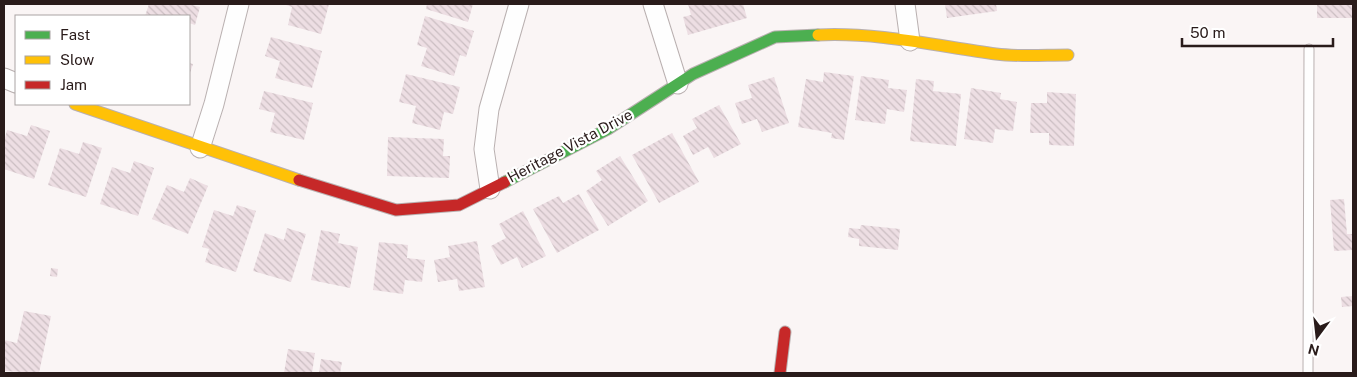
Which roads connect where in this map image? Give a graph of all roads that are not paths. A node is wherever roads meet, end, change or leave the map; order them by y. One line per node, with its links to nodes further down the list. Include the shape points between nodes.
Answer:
1 (239, 4): 10 (street)
2 (518, 4): 11 (street, via 489,109 484,149)
3 (653, 4): 8 (street)
4 (905, 4): 5 (street)
5 (910, 41): 7 (street, Heritage Vista Drive, via 998,54); 8 (street, Heritage Vista Drive, via 834,34 775,38 693,74)
6 (1309, 49): 14 (lane)
7 (1068, 55)
8 (678, 84): 11 (street, Heritage Vista Drive, via 608,129)
9 (78, 105): 10 (street, Heritage Vista Drive)
10 (200, 148): 11 (street, Heritage Vista Drive, via 396,210 459,205)
11 (490, 189)
12 (786, 332): 13 (street)
13 (780, 373)
14 (1308, 373)

